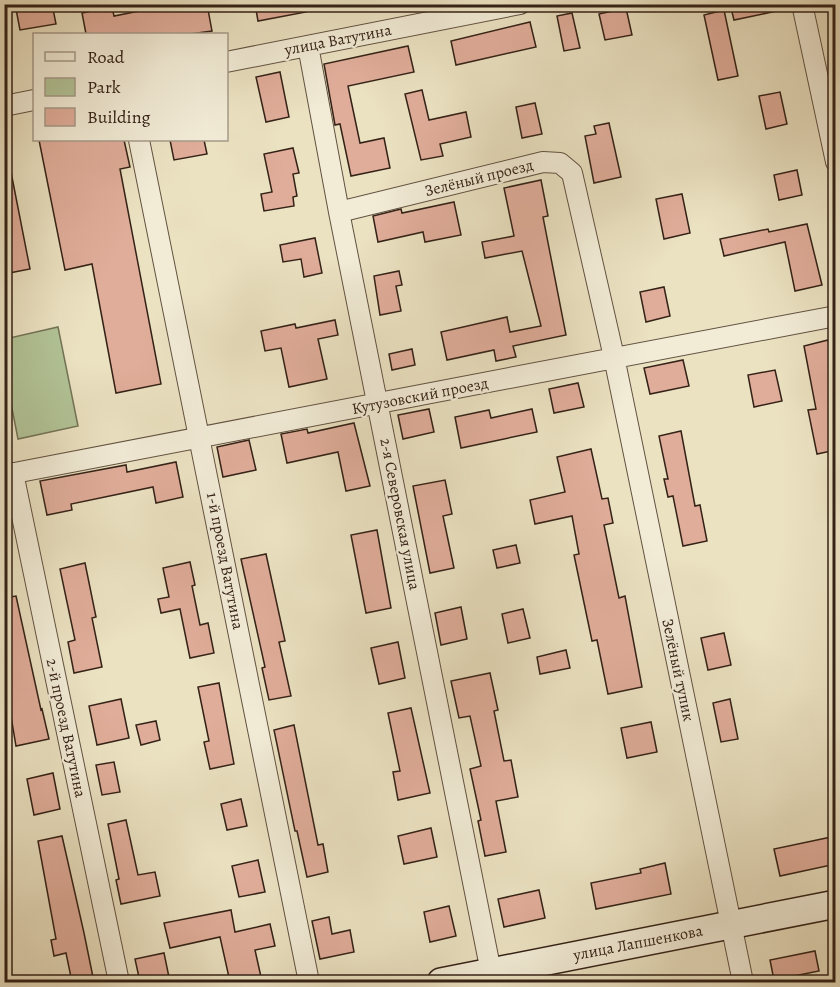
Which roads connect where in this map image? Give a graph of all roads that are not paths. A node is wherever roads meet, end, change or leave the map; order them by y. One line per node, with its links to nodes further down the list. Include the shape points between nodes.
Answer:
1 (520, 4): 3 (street, улица Ватутина)
2 (802, 4): 8 (street)
3 (308, 46): 4 (street, улица Ватутина); 9 (street, 2-я Северовская улица)
4 (228, 62)
5 (33, 100): 6 (street)
6 (4, 106)
7 (140, 141): 13 (street, 1-й проезд Ватутина)
8 (836, 162)
9 (339, 212): 11 (street, Зелёный проезд, via 543,162 560,163 572,173); 12 (street, 2-я Северовская улица)
10 (836, 316): 11 (street, Кутузовский проезд)
11 (614, 357): 12 (street, Кутузовский проезд); 16 (street, Зелёный тупик)
12 (378, 404): 13 (street, Кутузовский проезд); 17 (street, 2-я Северовская улица)
13 (200, 438): 14 (street, Кутузовский проезд); 19 (street, 1-й проезд Ватутина)
14 (9, 474): 18 (street, 2-й проезд Ватутина)
15 (836, 904): 16 (street, улица Лапшенкова)
16 (730, 924): 17 (street, улица Лапшенкова); 21 (street, Зелёный тупик)
17 (492, 977): 20 (street, улица Лапшенкова)
18 (118, 982)
19 (309, 982)
20 (441, 982)
21 (743, 982)

